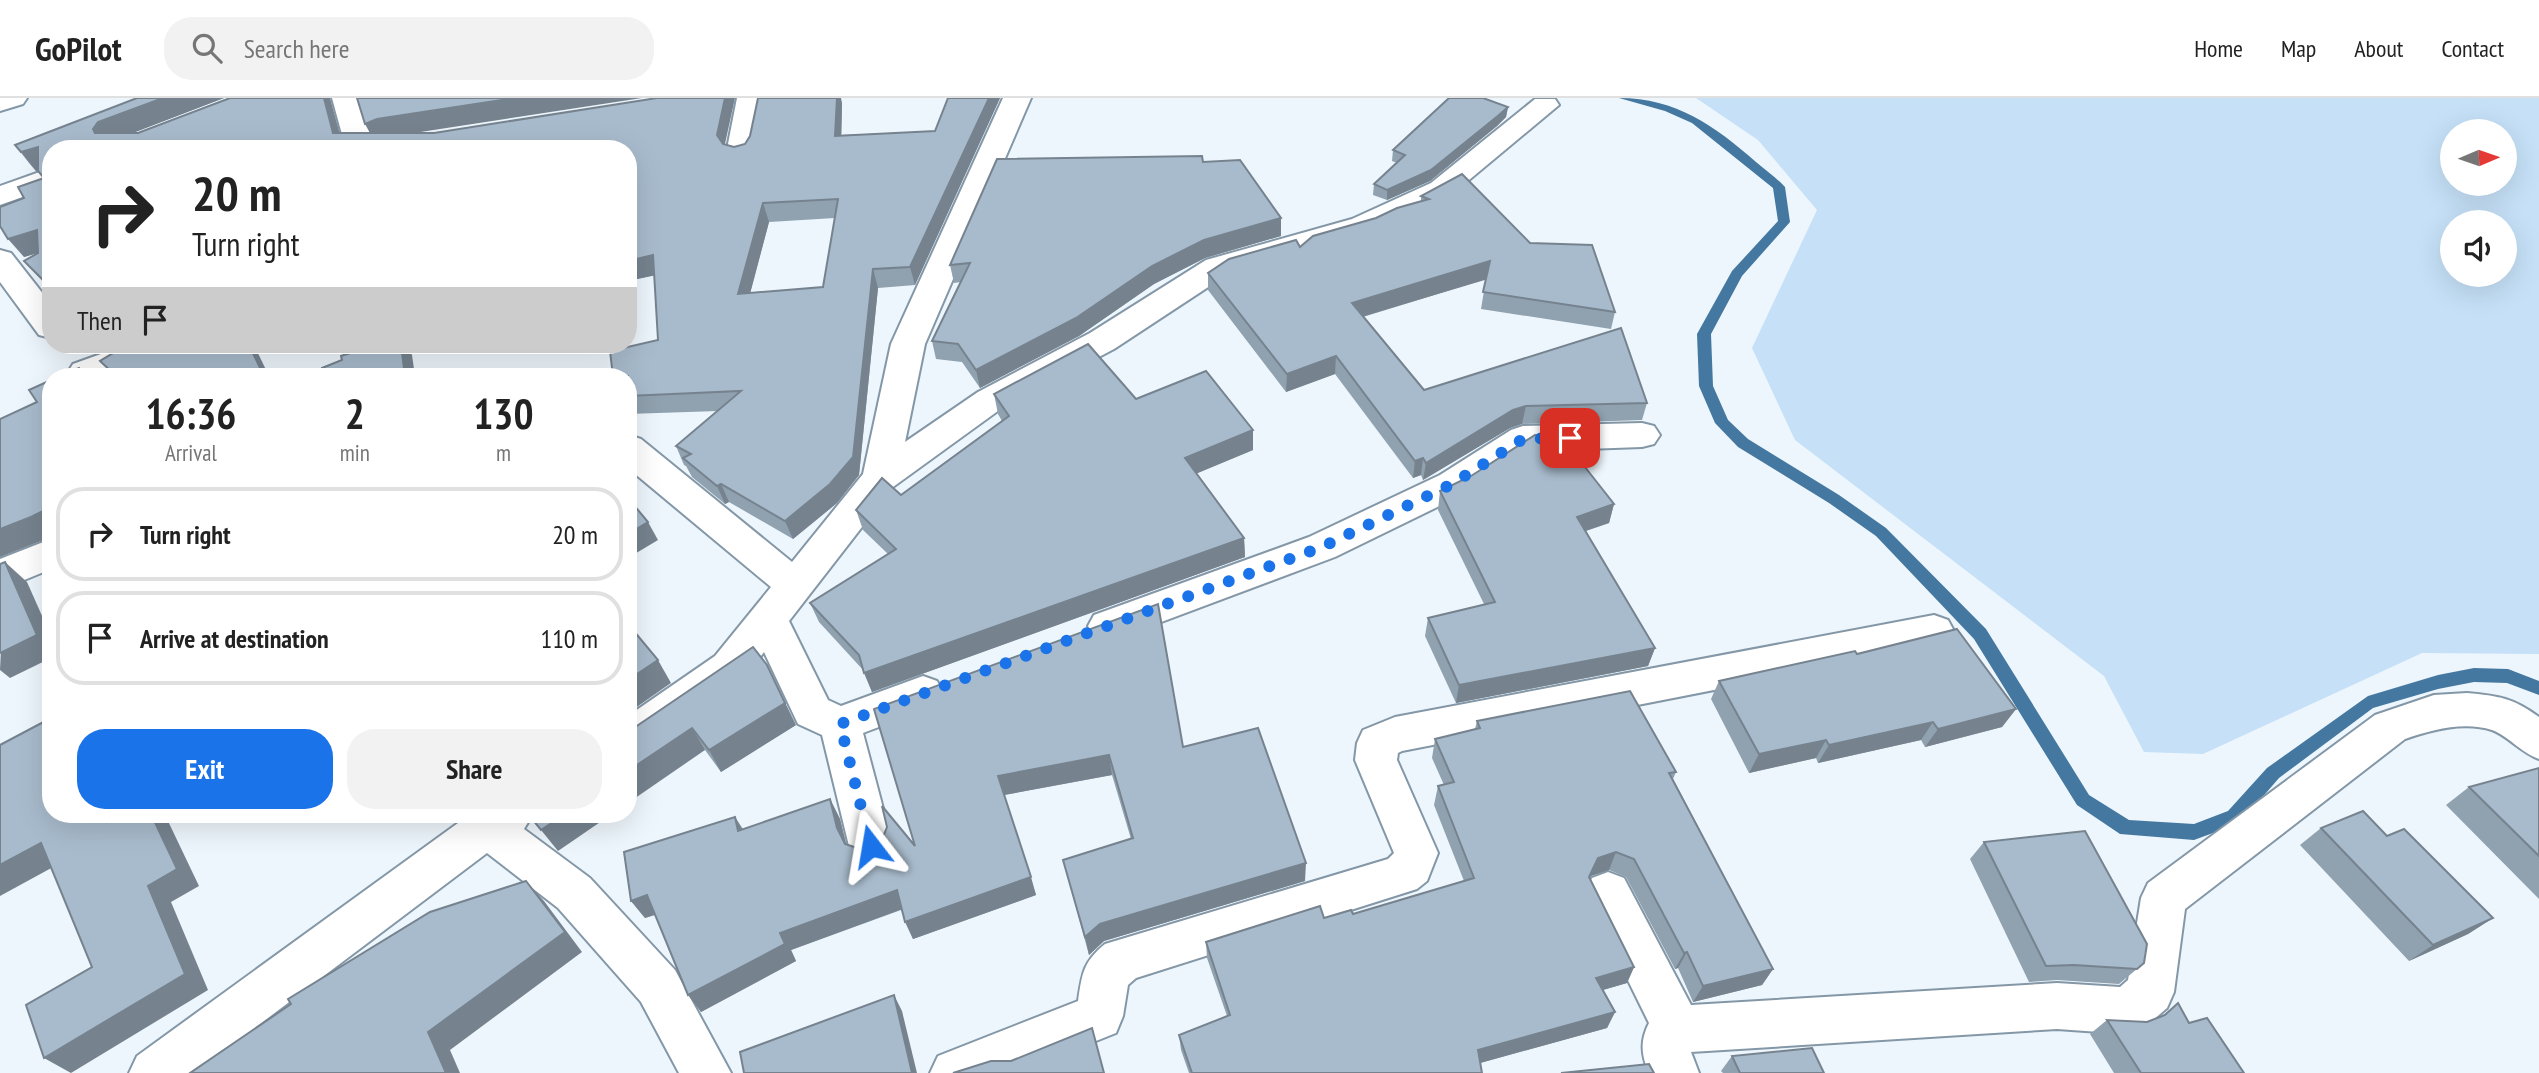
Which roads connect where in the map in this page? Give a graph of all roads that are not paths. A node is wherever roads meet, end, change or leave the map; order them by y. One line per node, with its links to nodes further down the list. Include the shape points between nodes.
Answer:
1 (13, 98): 5 (street)
2 (346, 98): 7 (street)
3 (751, 98): 8 (street)
4 (1017, 98): 19 (street, via 908,344)
5 (0, 103)
6 (1545, 105): 19 (street, via 1441,189 1363,226 1217,267 1102,341 990,400)
7 (358, 140)
8 (740, 154)
9 (42, 180): 10 (street)
10 (0, 196)
11 (17, 267): 12 (street)
12 (42, 311)
13 (72, 354): 15 (street)
14 (137, 354): 16 (street)
15 (82, 368)
16 (102, 368)
17 (1642, 435): 25 (street, via 1523,439 1452,484 1322,547)
18 (637, 455): 22 (street)
19 (880, 478): 22 (street)
20 (42, 557): 21 (street)
21 (0, 575)
22 (794, 585): 23 (street)
23 (768, 618): 27 (street, via 813,712); 28 (street, via 729,668)
24 (1934, 631): 37 (street, via 1395,735 1378,743 1376,760 1416,853 1411,867 1401,875 1122,960 1106,973 1099,1016)
25 (1074, 638)
26 (957, 681): 27 (street)
27 (840, 724): 32 (street)
28 (637, 733)
29 (2539, 741): 34 (street, via 2504,714 2467,710 2434,712 2390,727 2164,898 2150,992 2128,1011 2057,1006)
30 (484, 823): 35 (street)
31 (497, 823): 36 (street, via 574,893 658,985)
32 (871, 846)
33 (1608, 893): 34 (street)
34 (1676, 1051)
35 (154, 1073)
36 (706, 1073)
37 (955, 1073)

